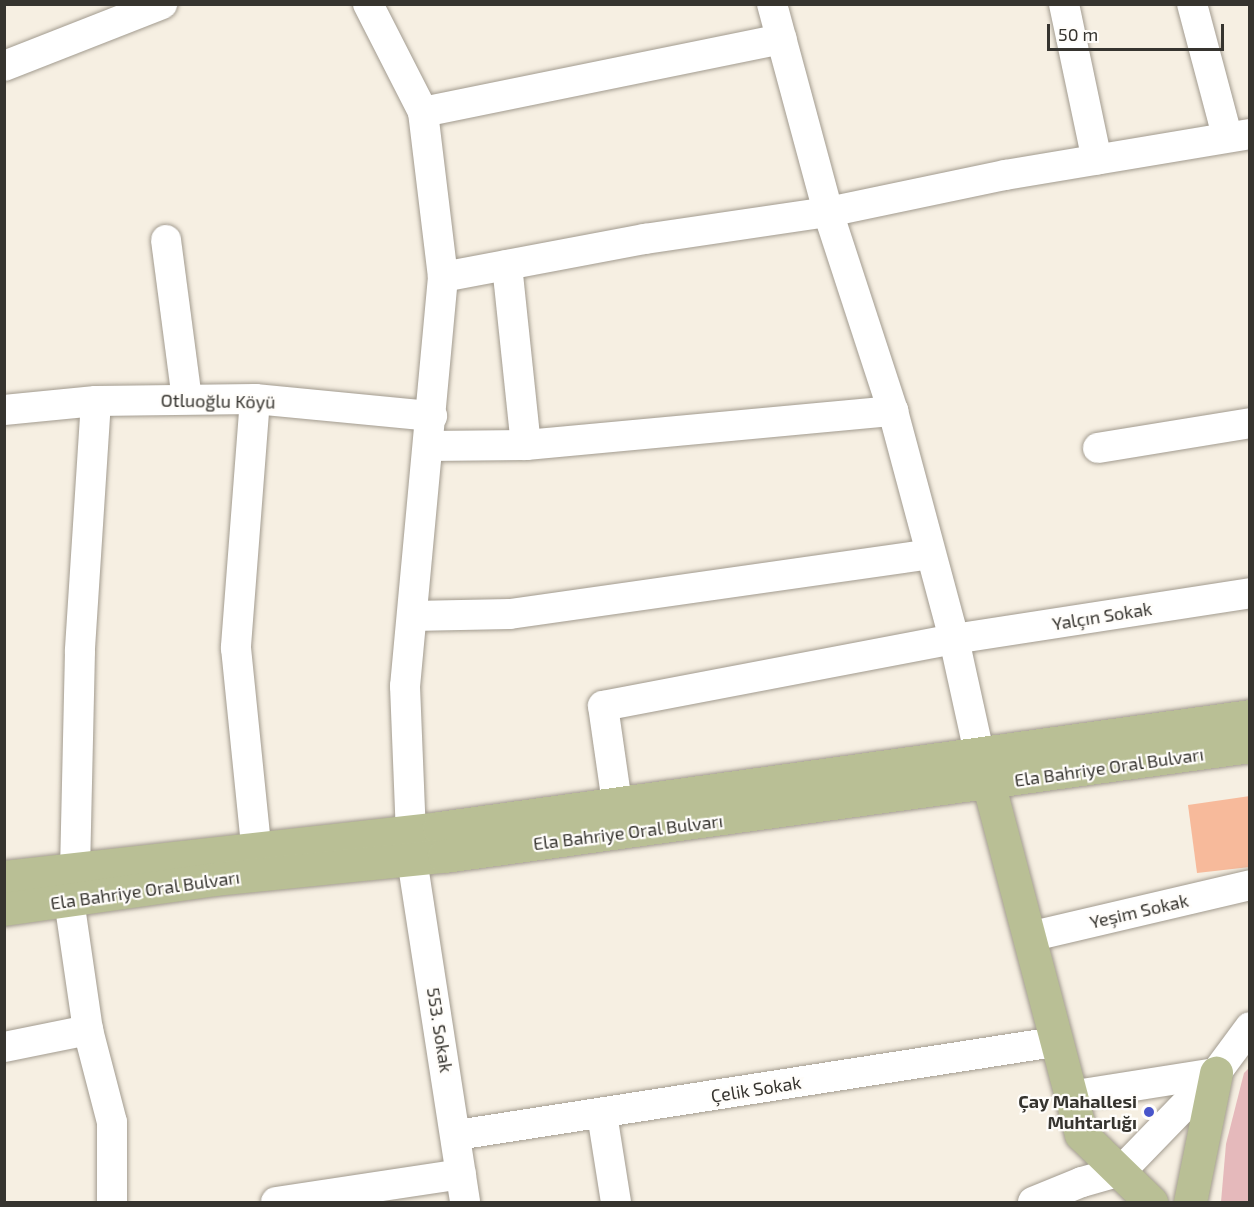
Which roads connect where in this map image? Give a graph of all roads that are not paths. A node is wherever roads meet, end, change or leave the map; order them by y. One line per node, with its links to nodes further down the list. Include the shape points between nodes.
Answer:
1 (162, 4): 7 (street)
2 (368, 4): 8 (street)
3 (772, 4): 6 (street)
4 (1064, 4): 10 (street)
5 (1192, 4): 9 (street)
6 (782, 39): 8 (street); 11 (street)
7 (4, 66)
8 (423, 112): 14 (street, 553. Sokak)
9 (1238, 135): 10 (street)
10 (1097, 160): 11 (street)
11 (828, 212): 13 (street, via 645,239); 19 (street)
12 (166, 240): 15 (street)
13 (507, 265): 14 (street); 22 (street)
14 (443, 277): 20 (street, 553. Sokak)
15 (187, 399): 16 (street, Otluoğlu Köyü); 17 (street, Otluoğlu Köyü)
16 (255, 399): 20 (street, Otluoğlu Köyü); 35 (street, via 236,648)
17 (96, 401): 18 (street, Otluoğlu Köyü); 37 (street, via 80,651)
18 (4, 410)
19 (893, 411): 22 (street); 25 (street)
20 (432, 416): 23 (street, 553. Sokak)
21 (1250, 423): 24 (street)
22 (526, 445): 23 (street)
23 (429, 446): 27 (street, 553. Sokak)
24 (1098, 448)
25 (930, 554): 27 (street, via 510,614); 28 (street)
26 (1250, 593): 28 (street, Yalçın Sokak)
27 (412, 616): 34 (street, 553. Sokak, via 405,686)
28 (954, 639): 31 (street); 33 (street, Yalçın Sokak, via 603,706)
29 (1250, 716): 31 (main road, Ela Bahriye Oral Bulvarı)
30 (1250, 747): 32 (main road, Ela Bahriye Oral Bulvarı)
31 (979, 753): 32 (main road); 33 (main road, Ela Bahriye Oral Bulvarı)
32 (990, 784): 34 (main road, Ela Bahriye Oral Bulvarı); 40 (main road)
33 (617, 803): 34 (main road, Ela Bahriye Oral Bulvarı)
34 (412, 845): 35 (main road, Ela Bahriye Oral Bulvarı); 37 (main road, Ela Bahriye Oral Bulvarı, via 216,879); 48 (street, 553. Sokak)
35 (256, 846): 37 (main road, Ela Bahriye Oral Bulvarı)
36 (4, 877): 37 (main road, Ela Bahriye Oral Bulvarı)
37 (72, 884): 39 (main road, Ela Bahriye Oral Bulvarı); 42 (street)
38 (1250, 885): 40 (street, Yeşim Sokak)
39 (4, 909)
40 (1029, 937): 43 (main road)
41 (1250, 1027): 45 (street)
42 (88, 1030): 44 (street); 52 (street, via 112,1122)
43 (1054, 1042): 46 (main road); 47 (street, Çelik Sokak)
44 (4, 1047)
45 (1216, 1073): 46 (street); 49 (street); 57 (main road)
46 (1070, 1096): 49 (main road, via 1081,1134)
47 (602, 1114): 48 (street, Çelik Sokak); 54 (street)
48 (457, 1135): 50 (street, 553. Sokak)
49 (1121, 1171): 51 (street); 56 (main road)
50 (463, 1188): 53 (street)
51 (1084, 1192): 55 (street)
52 (112, 1203)
53 (276, 1203)
54 (616, 1203)
55 (1032, 1203)
56 (1151, 1203)
57 (1190, 1203)

